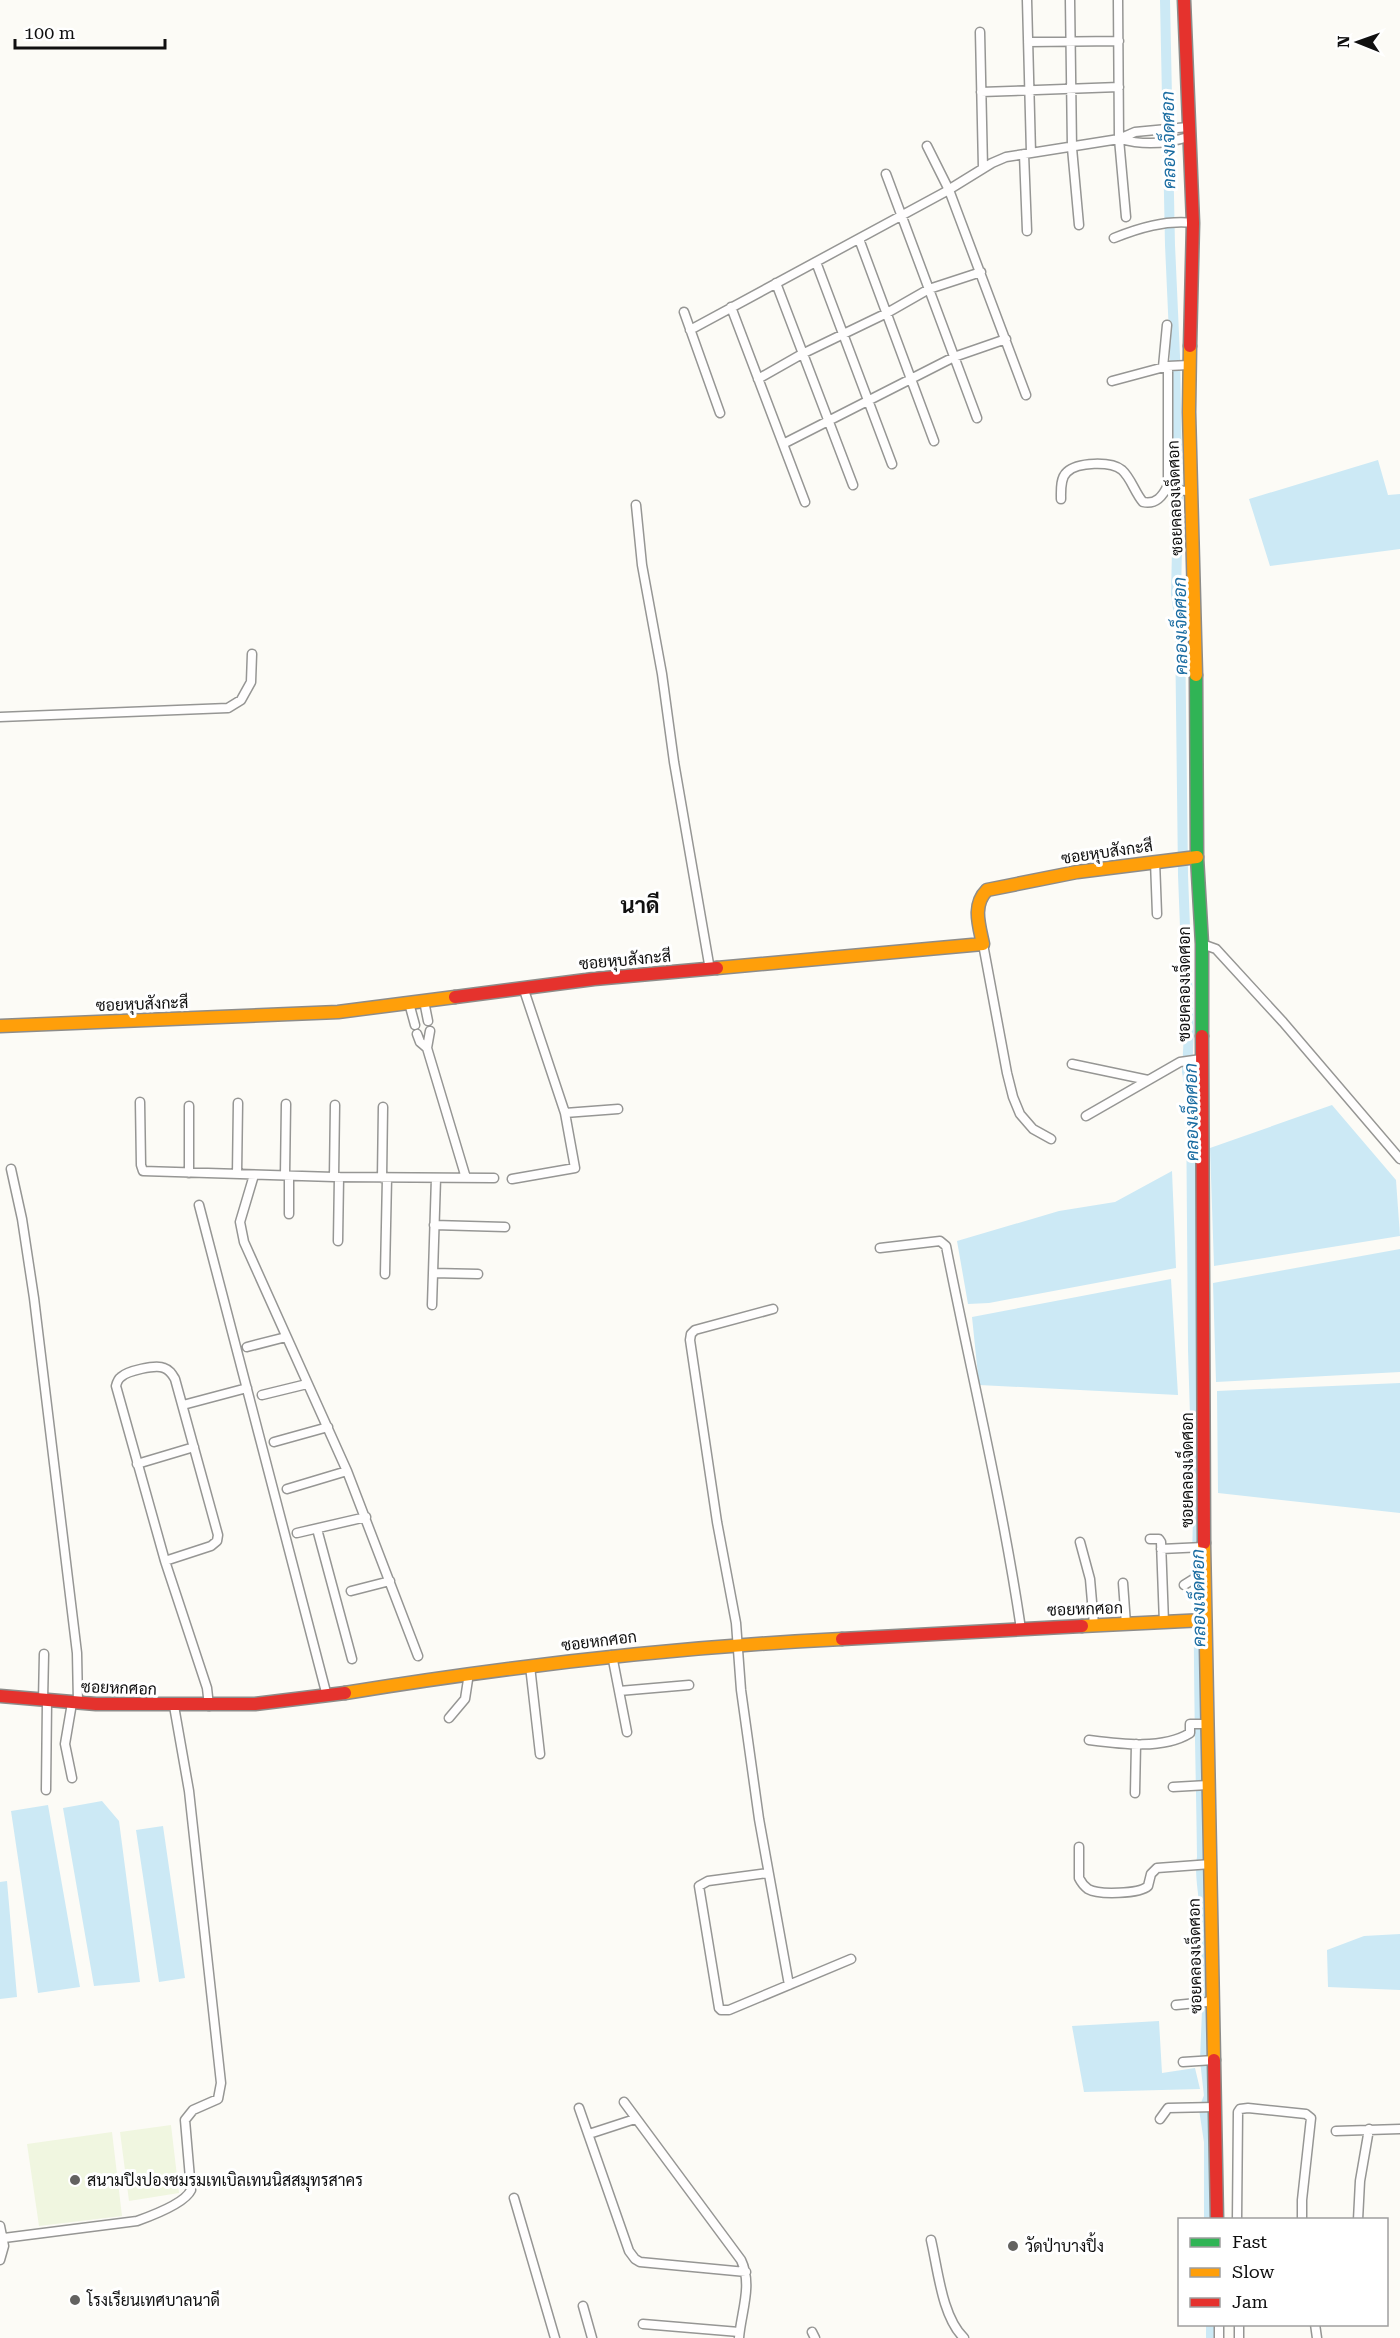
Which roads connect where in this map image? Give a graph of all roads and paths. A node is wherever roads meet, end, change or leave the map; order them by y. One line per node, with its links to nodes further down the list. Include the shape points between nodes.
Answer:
1 (1027, 0): 7 (street)
2 (1070, 0): 8 (street)
3 (1118, 0): 6 (street)
4 (1184, 0): 13 (street, ซอยคลองเจ็ดศอก)
5 (980, 32): 12 (street)
6 (1119, 41): 8 (street); 9 (street)
7 (1028, 42): 8 (street); 11 (street)
8 (1071, 43): 10 (street)
9 (1119, 87): 10 (street); 14 (street)
10 (1071, 89): 11 (street); 16 (street)
11 (1029, 90): 12 (street); 17 (street)
12 (981, 92): 18 (street)
13 (1183, 133): 14 (street, via 1135,132); 14 (street, via 1160,143); 23 (street, ซอยคลองเจ็ดศอก)
14 (1119, 139): 16 (street); 22 (street)
15 (927, 146): 20 (street)
16 (1072, 148): 17 (street); 24 (street)
17 (1027, 154): 18 (street, via 1006,157); 25 (street)
18 (983, 168): 20 (street)
19 (886, 174): 21 (street)
20 (949, 190): 21 (street); 29 (street)
21 (902, 216): 26 (street); 31 (street)
22 (1126, 217)
23 (1187, 223): 27 (street, via 1154,225); 41 (street, ซอยคลองเจ็ดศอก)
24 (1078, 225)
25 (1027, 231)
26 (860, 238): 28 (street); 34 (street)
27 (1114, 238)
28 (816, 262): 30 (street); 37 (street)
29 (981, 272): 31 (street); 38 (street)
30 (776, 284): 32 (street); 39 (street)
31 (929, 289): 34 (street); 40 (street)
32 (731, 308): 36 (street); 42 (street)
33 (684, 312): 36 (street)
34 (887, 313): 37 (street); 43 (street)
35 (1167, 325): 41 (street)
36 (690, 330): 47 (street)
37 (843, 335): 39 (street); 46 (street)
38 (1006, 339): 40 (street); 45 (street)
39 (802, 354): 42 (street); 49 (street)
40 (954, 357): 43 (street); 48 (street)
41 (1174, 366): 44 (street); 54 (street, ซอยคลองเจ็ดศอก); 55 (street)
42 (758, 379): 51 (street)
43 (911, 379): 46 (street); 50 (street)
44 (1112, 381)
45 (1026, 395)
46 (868, 401): 49 (street); 52 (street)
47 (720, 413)
48 (977, 418)
49 (828, 421): 51 (street); 53 (street)
50 (934, 441)
51 (783, 444): 57 (street)
52 (892, 464)
53 (853, 485)
54 (1190, 490): 55 (street); 61 (street, ซอยคลองเจ็ดศอก, via 1196,677)
55 (1169, 491): 56 (street, via 1162,498 1143,502 1122,470 1099,463 1066,472)
56 (1061, 499)
57 (805, 502)
58 (636, 506): 66 (street, via 642,565)
59 (252, 654): 60 (street, via 251,682 242,700 228,708)
60 (0, 717)
61 (1189, 858): 62 (street, ซอยหุบสังกะสี); 65 (street, ซอยคลองเจ็ดศอก)
62 (1155, 861): 63 (street); 64 (street, ซอยหุบสังกะสี, via 987,890 978,907)
63 (1158, 914)
64 (983, 944): 66 (street, ซอยหุบสังกะสี); 88 (street, via 1013,1097 1032,1129)
65 (1202, 944): 76 (street, ซอยคลองเจ็ดศอก); 89 (street, via 1216,949)
66 (709, 962): 67 (street, ซอยหุบสังกะสี)
67 (523, 987): 68 (street, ซอยหุบสังกะสี); 86 (street)
68 (424, 1001): 69 (street, ซอยหุบสังกะสี); 70 (street)
69 (409, 1003): 71 (street); 72 (street, ซอยหุบสังกะสี, via 293,1015)
70 (428, 1021)
71 (415, 1025)
72 (0, 1026)
73 (430, 1031): 75 (street)
74 (417, 1034): 75 (street)
75 (427, 1048): 98 (street)
76 (1194, 1060): 78 (street); 129 (street, ซอยคลองเจ็ดศอก)
77 (1072, 1064): 78 (street)
78 (1148, 1080): 87 (street)
79 (140, 1102): 91 (street, via 141,1170)
80 (238, 1103): 92 (street)
81 (286, 1104): 94 (street)
82 (335, 1105): 95 (street)
83 (189, 1106): 91 (street)
84 (382, 1107): 96 (street)
85 (618, 1109): 86 (street)
86 (565, 1113): 100 (street, via 576,1168)
87 (1086, 1116)
88 (1051, 1139)
89 (1400, 1159)
90 (11, 1169): 152 (street, via 34,1298 79,1686)
91 (189, 1173): 92 (street)
92 (237, 1174): 93 (street)
93 (254, 1175): 94 (street); 112 (street, via 241,1215 241,1231)
94 (287, 1175): 95 (street); 102 (street)
95 (337, 1177): 96 (street); 105 (street)
96 (385, 1178): 97 (street); 108 (street)
97 (436, 1178): 98 (street); 103 (street)
98 (466, 1178): 99 (street)
99 (494, 1178)
100 (512, 1179)
101 (199, 1205): 115 (street)
102 (289, 1214)
103 (434, 1225): 104 (street); 107 (street)
104 (505, 1227)
105 (338, 1241)
106 (880, 1248): 139 (street, via 940,1241 946,1246 1000,1503)
107 (433, 1273): 109 (street); 110 (street)
108 (385, 1274)
109 (478, 1274)
110 (432, 1305)
111 (773, 1309): 140 (street, via 703,1327 691,1334)
112 (286, 1337): 113 (street); 114 (street)
113 (247, 1347)
114 (307, 1384): 116 (street); 118 (street)
115 (248, 1388): 117 (street); 149 (street)
116 (262, 1395)
117 (183, 1405): 120 (street); 121 (street, via 174,1378 165,1368 149,1367 120,1377 116,1386)
118 (328, 1427): 119 (street); 122 (street)
119 (274, 1442)
120 (194, 1447): 121 (street); 131 (street, via 218,1535 211,1546)
121 (137, 1464): 131 (street)
122 (347, 1471): 123 (street); 124 (street)
123 (286, 1489)
124 (366, 1517): 125 (street); 132 (street)
125 (317, 1528): 126 (street); 144 (street)
126 (297, 1533)
127 (1150, 1539): 130 (street, via 1159,1539)
128 (1080, 1542): 138 (street, via 1090,1579)
129 (1197, 1548): 130 (street); 137 (street, ซอยคลองเจ็ดศอก, via 1195,1580)
130 (1161, 1549): 135 (street)
131 (165, 1561): 153 (street)
132 (390, 1581): 134 (street); 143 (street)
133 (1123, 1583): 136 (street)
134 (351, 1591)
135 (1164, 1618): 136 (street, ซอยหกศอก); 137 (street, ซอยหกศอก)
136 (1126, 1620): 138 (street, ซอยหกศอก)
137 (1205, 1620): 156 (street, ซอยคลองเจ็ดศอก)
138 (1094, 1621): 139 (street, ซอยหกศอก)
139 (1021, 1629): 140 (street, ซอยหกศอก)
140 (738, 1640): 142 (street, ซอยหกศอก); 168 (street, via 741,1690)
141 (44, 1654): 151 (street)
142 (612, 1655): 145 (street, ซอยหกศอก); 148 (street)
143 (418, 1656)
144 (352, 1659)
145 (530, 1666): 146 (street, ซอยหกศอก); 160 (street)
146 (469, 1673): 149 (street, ซอยหกศอก); 155 (street, via 465,1699)
147 (689, 1685): 148 (street)
148 (619, 1691): 157 (street)
149 (326, 1693): 153 (street, ซอยหกศอก, via 255,1704)
150 (0, 1696): 151 (street, ซอยหกศอก)
151 (44, 1700): 152 (street, ซอยหกศอก); 164 (street)
152 (77, 1701): 154 (street, ซอยหกศอก); 161 (street, via 65,1744)
153 (209, 1702): 154 (street, ซอยหกศอก)
154 (174, 1706): 190 (street, via 189,1791 221,2083 218,2099 193,2110 185,2121 191,2190 182,2200 137,2222)
155 (449, 1718)
156 (1201, 1724): 159 (street, via 1190,1724 1190,1733 1184,1737); 162 (street, ซอยคลองเจ็ดศอก)
157 (627, 1732)
158 (1089, 1740): 159 (street)
159 (1136, 1744): 165 (street)
160 (540, 1754)
161 (72, 1778)
162 (1208, 1785): 163 (street); 167 (street, ซอยคลองเจ็ดศอก)
163 (1173, 1787)
164 (46, 1790)
165 (1135, 1793)
166 (1078, 1847): 167 (street, via 1079,1878 1096,1892 1138,1892 1148,1886 1157,1868)
167 (1208, 1864): 171 (street, ซอยคลองเจ็ดศอก)
168 (768, 1873): 170 (street); 170 (street, via 708,1881 699,1886 717,2004 721,2010 729,2010)
169 (851, 1959): 170 (street)
170 (789, 1985)
171 (1210, 2000): 172 (street); 173 (street, ซอยคลองเจ็ดศอก)
172 (1176, 2005)
173 (1212, 2060): 174 (street); 176 (street, ซอยคลองเจ็ดศอก)
174 (1184, 2062)
175 (624, 2102): 178 (street)
176 (1212, 2107): 179 (street, via 1168,2108); 185 (street, ซอยคลองเจ็ดศอก)
177 (579, 2108): 183 (street)
178 (635, 2119): 183 (street); 193 (street)
179 (1160, 2119)
180 (1369, 2129): 181 (street); 182 (street); 188 (street)
181 (1400, 2129)
182 (1336, 2131)
183 (589, 2134): 193 (street, via 634,2259)
184 (513, 2198): 197 (street)
185 (1217, 2218)
186 (1237, 2218): 187 (street, via 1238,2112 1248,2108 1306,2114 1311,2118)
187 (1302, 2218)
188 (1358, 2218)
189 (0, 2226): 190 (street)
190 (4, 2238): 192 (street)
191 (931, 2240): 199 (street, via 948,2312)
192 (0, 2260)
193 (746, 2272): 196 (street)
194 (583, 2306): 198 (street)
195 (644, 2324): 196 (street)
196 (739, 2335)
197 (555, 2338)
198 (592, 2338)
199 (964, 2338)

